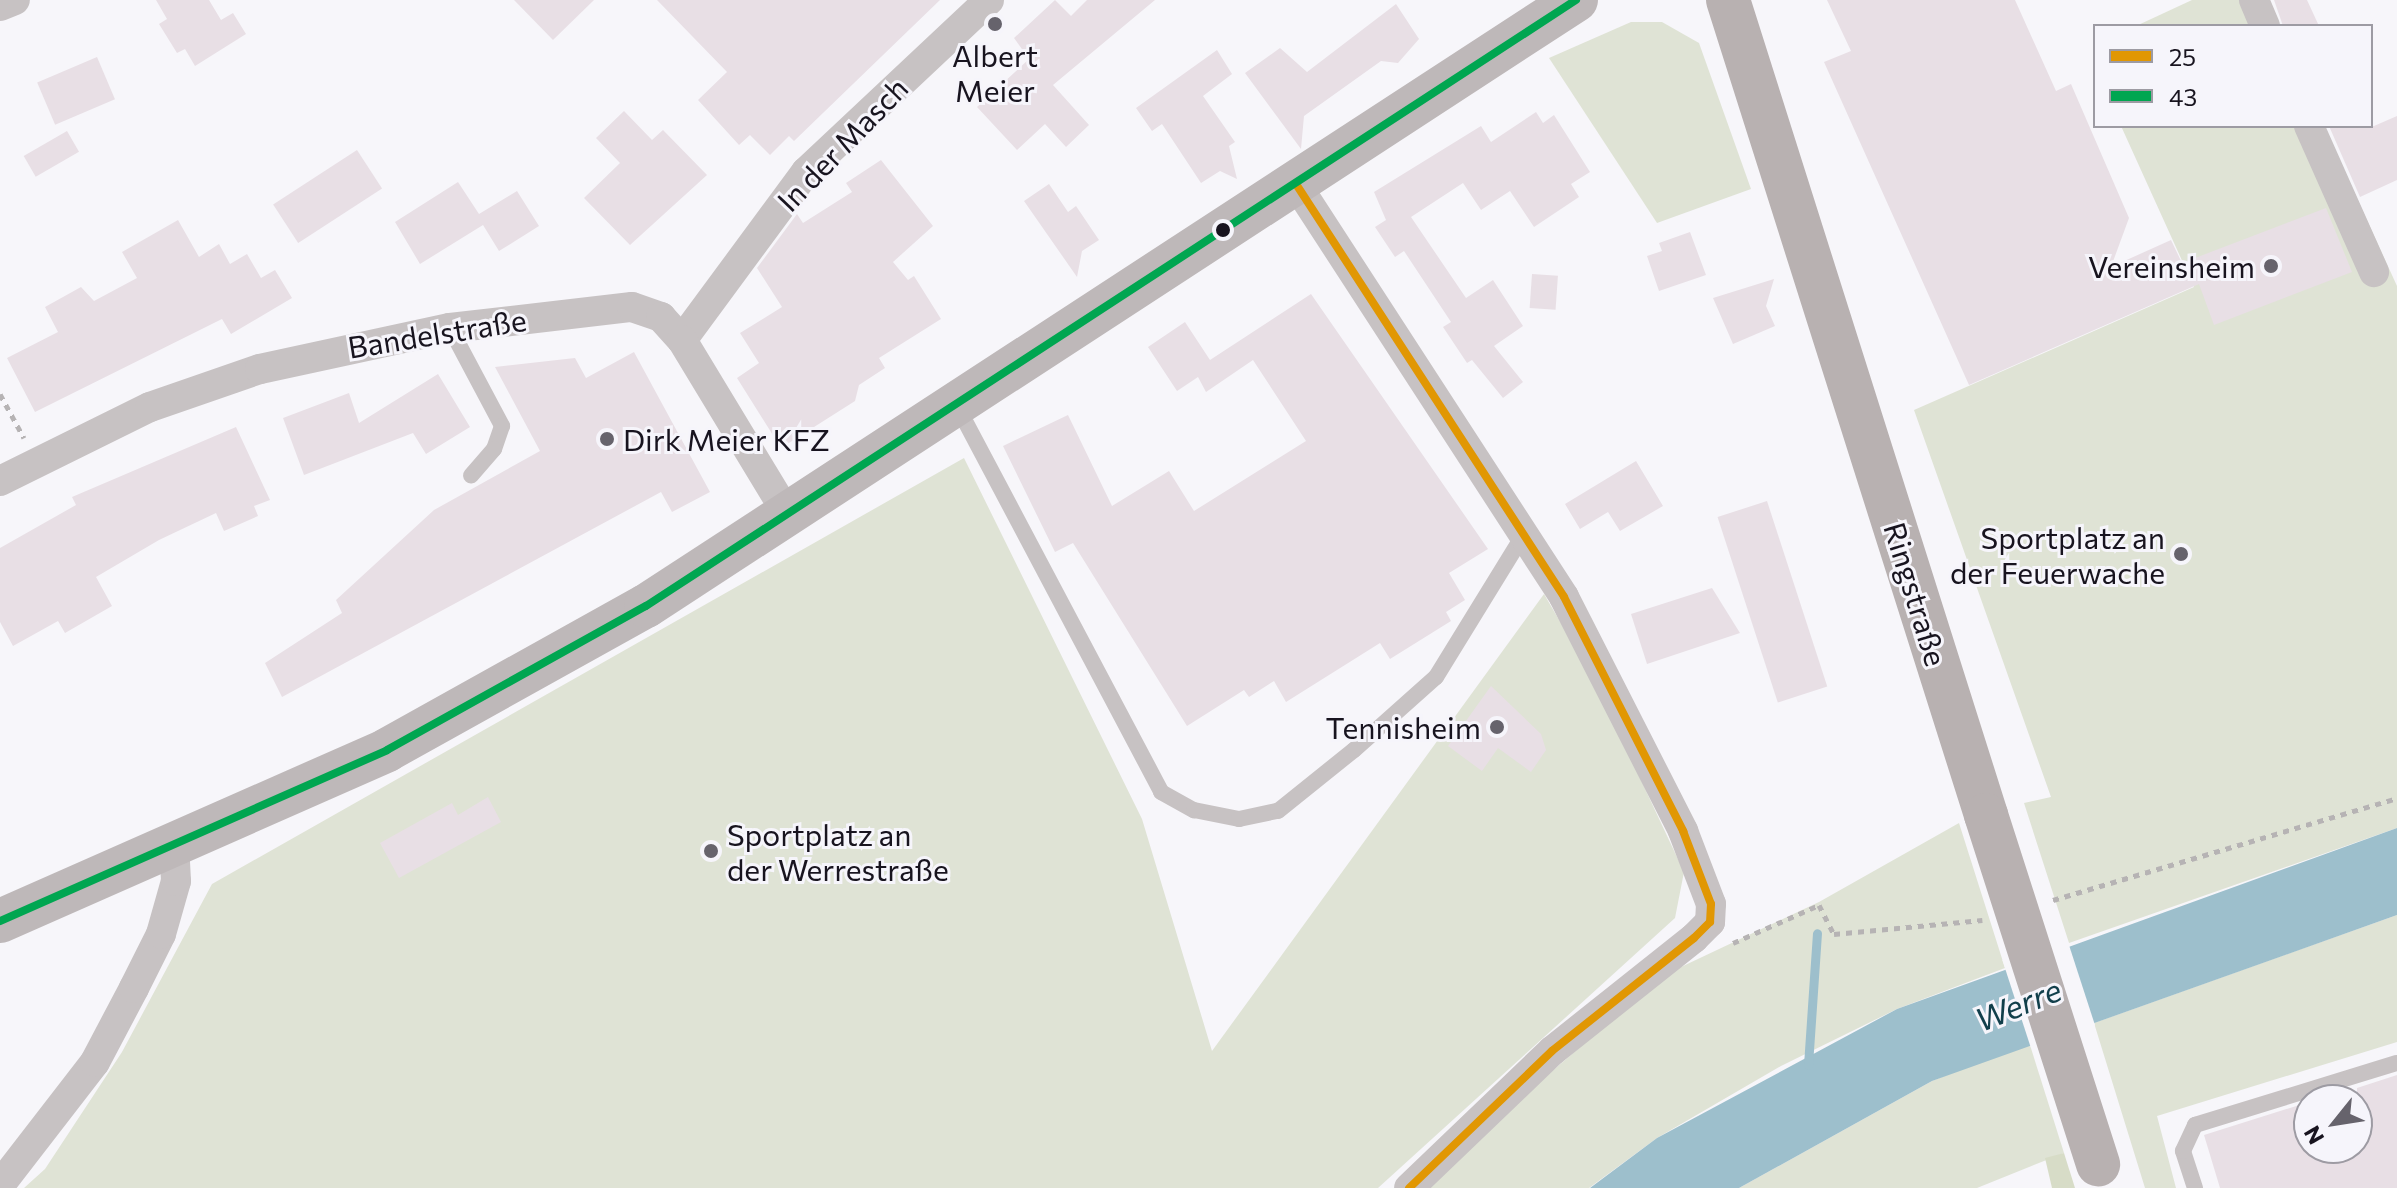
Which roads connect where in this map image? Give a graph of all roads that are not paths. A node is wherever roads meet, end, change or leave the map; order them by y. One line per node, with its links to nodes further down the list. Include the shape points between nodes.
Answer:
1 (15, 0): 6 (street)
2 (989, 0): 12 (street, In der Masch, via 806,172)
3 (1576, 0): 9 (main road)
4 (1728, 0): 21 (main road, Ringstraße, bridge)
5 (2254, 0): 7 (street)
6 (0, 6)
7 (2264, 24)
8 (2310, 128): 10 (street)
9 (1296, 184): 13 (main road); 17 (street)
10 (2374, 272)
11 (450, 328): 12 (street, Bandelstraße, via 632,307 661,317); 14 (lane, via 502,426); 15 (street, Bandelstraße, via 260,369 150,407)
12 (682, 340): 16 (street, Bandelstraße)
13 (957, 406): 16 (main road); 17 (lane, via 1161,792 1194,810 1239,819 1278,811 1354,750 1436,677)
14 (471, 475)
15 (0, 481)
16 (789, 517): 18 (main road, via 387,750)
17 (1524, 534): 23 (street, via 1605,670 1677,818 1711,904 1710,922 1552,1051)
18 (174, 847): 19 (main road); 22 (street, via 176,881 161,934 128,1000 65,1106)
19 (0, 921)
20 (2397, 1063): 24 (lane, via 2195,1125 2183,1151)
21 (2102, 1176)
22 (0, 1185)
23 (1409, 1188)
24 (2195, 1188)

